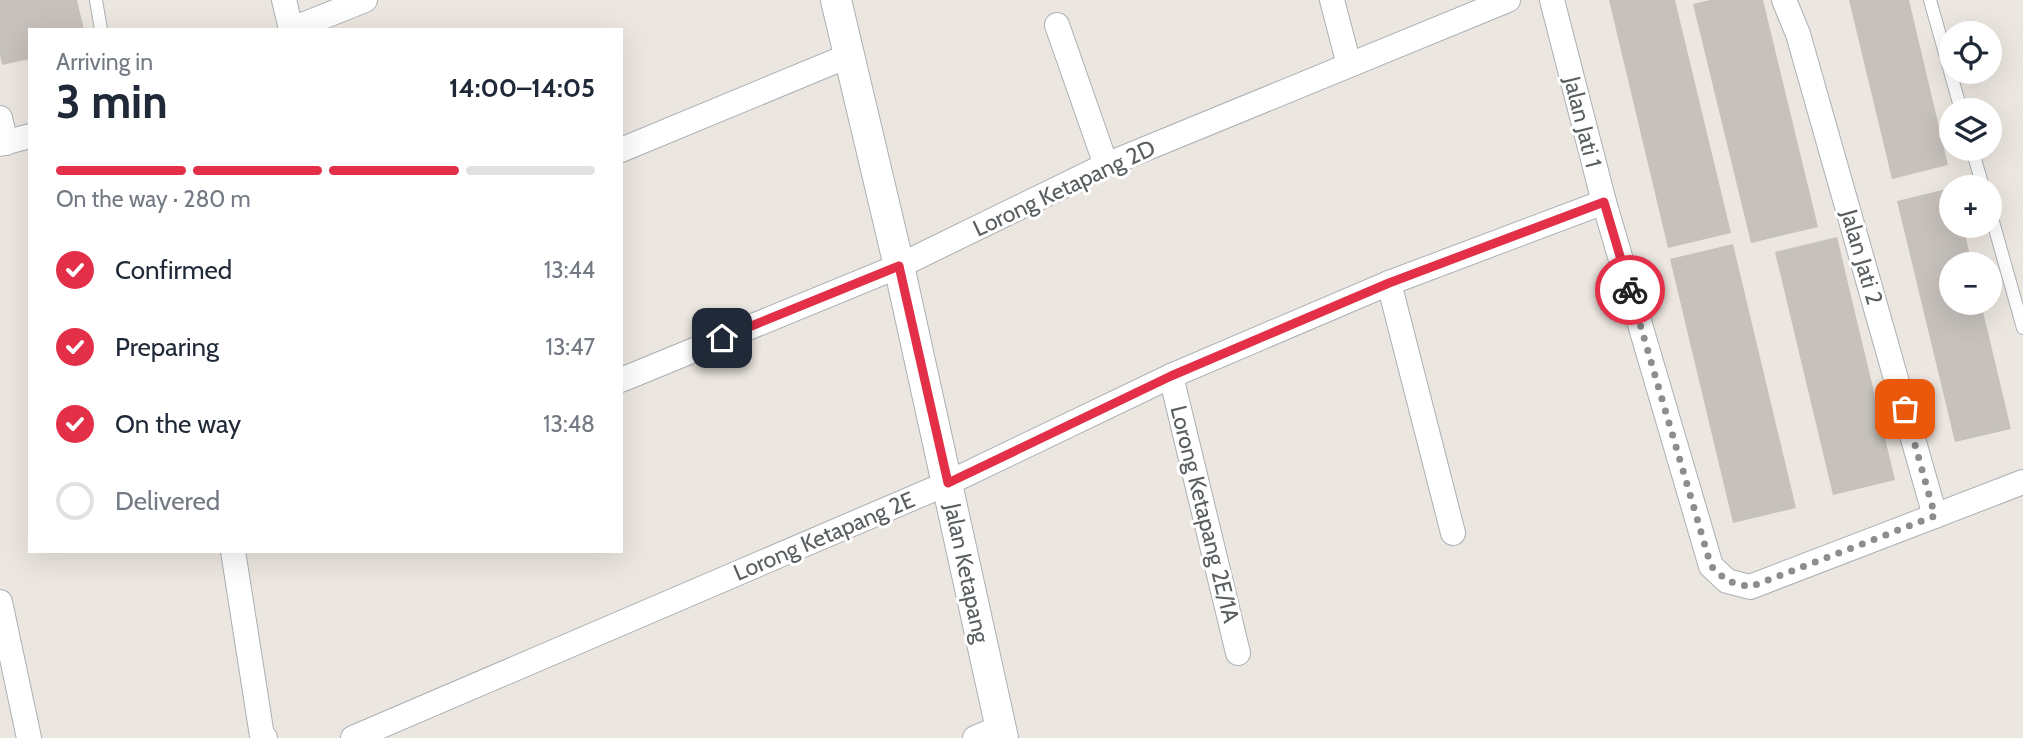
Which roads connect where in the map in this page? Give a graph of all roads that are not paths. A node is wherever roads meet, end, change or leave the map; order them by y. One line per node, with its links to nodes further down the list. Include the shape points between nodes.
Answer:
1 (96, 0): 11 (lane)
2 (284, 0): 12 (street)
3 (365, 0): 13 (street)
4 (836, 0): 14 (street, Jalan Ketapang)
5 (1332, 0): 15 (street)
6 (1508, 0): 15 (street, Lorong Ketapang 2D)
7 (1552, 0): 22 (street, Jalan Jati 1)
8 (1784, 0): 31 (street, Jalan Jati 2, via 1798,34)
9 (1930, 0): 16 (lane)
10 (1057, 24): 21 (street)
11 (101, 28)
12 (290, 28)
13 (295, 28)
14 (848, 56): 20 (street); 24 (street, Jalan Ketapang)
15 (1349, 65): 21 (street, Lorong Ketapang 2D)
16 (1958, 98)
17 (0, 118): 19 (street)
18 (28, 136): 19 (street)
19 (3, 144)
20 (623, 149)
21 (1106, 165): 24 (street, Lorong Ketapang 2D)
22 (1604, 202): 25 (street, Lorong Ketapang 2E); 31 (street, Jalan Jati 1, via 1711,566 1727,581 1750,587)
23 (1998, 238): 26 (lane)
24 (899, 266): 28 (street, Lorong Ketapang 2D); 30 (street, Jalan Ketapang)
25 (1389, 283): 27 (street, Lorong Ketapang 2E); 32 (street)
26 (2023, 328)
27 (1171, 376): 30 (street, Lorong Ketapang 2E); 35 (street, Lorong Ketapang 2E/1A)
28 (623, 379)
29 (2023, 482): 31 (street)
30 (948, 483): 36 (street, Jalan Ketapang); 39 (street, Lorong Ketapang 2E)
31 (1935, 516)
32 (1453, 533)
33 (233, 553): 38 (street)
34 (0, 602): 37 (street)
35 (1238, 653)
36 (993, 734)
37 (29, 738)
38 (265, 738)
39 (353, 738)

